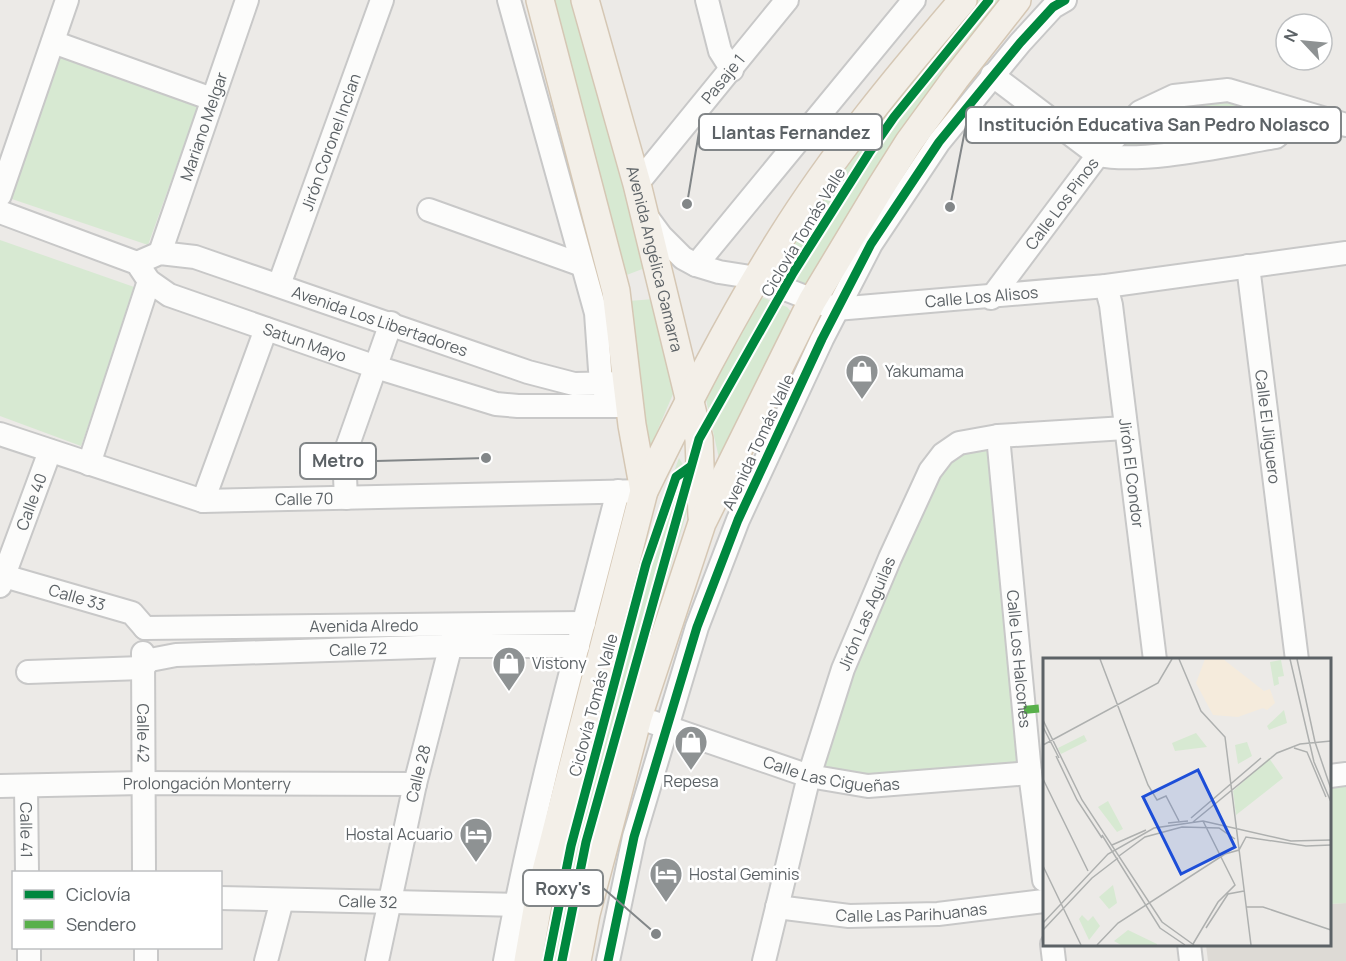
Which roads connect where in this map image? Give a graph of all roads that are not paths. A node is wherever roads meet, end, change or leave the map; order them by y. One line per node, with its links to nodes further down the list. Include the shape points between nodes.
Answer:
1 (67, 0): 14 (street)
2 (247, 0): 17 (street, Mariano Melgar)
3 (382, 0): 33 (street, Jirón Coronel Inclan)
4 (509, 0): 28 (street)
5 (540, 0): 37 (main road, via 616,291)
6 (585, 0): 21 (main road, Avenida Angélica Gamarra)
7 (707, 0): 15 (street, via 720,51)
8 (787, 0): 13 (street, Pasaje 1)
9 (914, 0): 29 (street)
10 (963, 0): 32 (main road, via 833,160)
11 (1017, 0): 36 (main road, Avenida Tomás Valle, via 909,142)
12 (1065, 0): 16 (street, Avenida Tomás Valle, via 1053,8)
13 (770, 10): 15 (street, Pasaje 1)
14 (53, 42): 17 (street); 22 (street)
15 (732, 70): 21 (street, Pasaje 1)
16 (992, 75): 20 (street); 36 (street, Avenida Tomás Valle)
17 (212, 99): 26 (street, Mariano Melgar)
18 (1293, 111): 19 (street, Calle Los Pinos); 20 (street, via 1288,126 1276,137 1180,152 1113,158); 20 (street, Calle Los Pinos, via 1228,90 1179,94 1140,112)
19 (1346, 125)
20 (1098, 155): 35 (street, Calle Los Pinos)
21 (637, 184): 25 (main road, Avenida Angélica Gamarra)
22 (0, 195)
23 (429, 210): 28 (street)
24 (0, 212): 31 (street, Satun Mayo)
25 (644, 213): 29 (street, Calle Los Alisos, via 661,237); 43 (main road, Avenida Angélica Gamarra)
26 (160, 252): 31 (street); 33 (street, Avenida Los Libertadores, via 195,257)
27 (1346, 253): 30 (street, Calle Los Alisos)
28 (582, 265): 37 (street)
29 (696, 266): 32 (street, Calle Los Alisos)
30 (1248, 266): 34 (street, Calle Los Alisos); 63 (street, Calle El Jilguero)
31 (143, 272): 39 (street, Satun Mayo, via 169,295); 49 (street)
32 (757, 278): 36 (street, Calle Los Alisos); 43 (main road)
33 (279, 285): 38 (street, Avenida Los Libertadores)
34 (1106, 286): 35 (street, Calle Los Alisos); 45 (street, Jirón El Condor)
35 (991, 298): 36 (street, Calle Los Alisos)
36 (824, 305): 53 (main road, Avenida Tomás Valle); 68 (street, Avenida Tomás Valle, via 697,627)
37 (607, 310): 42 (main road)
38 (391, 323): 40 (street); 41 (street, Avenida Los Libertadores)
39 (266, 329): 40 (street, Satun Mayo); 52 (street)
40 (376, 367): 44 (street, Satun Mayo); 51 (street, via 344,456)
41 (519, 369): 42 (street, Avenida Los Libertadores); 44 (street)
42 (621, 401): 44 (street, Satun Mayo); 50 (main road)
43 (689, 403): 50 (main road); 53 (main road, Avenida Angélica Gamarra, via 699,439)
44 (508, 405)
45 (1125, 428): 47 (street, Jirón Las Aguilas); 62 (street, Jirón El Condor)
46 (0, 434): 48 (street, Calle 70)
47 (998, 436): 66 (street, Calle Los Halcones); 71 (street, Jirón Las Aguilas, via 959,443 943,454 930,471 843,669)
48 (50, 451): 49 (street, Calle 70); 54 (street, Calle 40)
49 (89, 464): 52 (street, Calle 70)
50 (631, 491): 51 (street, Calle 70); 55 (street); 91 (main road)
51 (346, 498): 52 (street, Calle 70)
52 (203, 501)
53 (702, 523): 67 (main road, Avenida Tomás Valle)
54 (2, 581): 58 (street, Calle 33, via 132,613)
55 (584, 623): 56 (street, Avenida Alredo); 60 (street)
56 (457, 624): 57 (street, Avenida Alredo); 59 (street, Calle 28)
57 (178, 627): 58 (street, Avenida Alredo); 61 (street)
58 (146, 628): 64 (street, Calle 42)
59 (449, 646): 60 (street, Calle 72); 61 (street, Calle 72); 74 (street, Calle 28)
60 (578, 646): 84 (street)
61 (176, 655): 64 (street, Calle 72, via 150,660)
62 (1155, 658)
63 (1297, 658)
64 (142, 668): 65 (street); 73 (street, Calle 42)
65 (28, 672)
66 (1034, 709): 69 (street, Calle Los Halcones)
67 (638, 717): 68 (street, Calle Las Cigueñas); 92 (main road, Avenida Tomás Valle, via 585,914)
68 (666, 726): 71 (street, Calle Las Cigueñas); 93 (street, Avenida Tomás Valle, via 634,837)
69 (1030, 773): 71 (street, Calle Las Cigueñas, via 882,786); 79 (street, Calle Los Halcones)
70 (1346, 774): 72 (street)
71 (809, 776): 85 (street, Jirón Las Aguilas)
72 (1331, 776)
73 (142, 783): 74 (street, Prolongación Monterry); 76 (street, Prolongación Monterry); 78 (street, Calle 42)
74 (415, 784): 82 (street, Calle 28)
75 (0, 786): 76 (street, Prolongación Monterry)
76 (26, 786): 77 (street, Calle 41)
77 (27, 871)
78 (144, 871)
79 (1043, 872)
80 (222, 898): 81 (street, Calle 32)
81 (282, 900): 82 (street, Calle 32); 88 (street)
82 (389, 902): 84 (street, Calle 32); 89 (street, Calle 28)
83 (1043, 902): 85 (street, Calle Las Parihuanas, via 938,914 860,916)
84 (516, 905): 90 (street)
85 (777, 907): 94 (street, Jirón Las Aguilas)
86 (1052, 946): 95 (street)
87 (1190, 946): 96 (street)
88 (266, 961)
89 (377, 961)
90 (506, 961)
91 (528, 961)
92 (577, 961)
93 (608, 961)
94 (764, 961)
95 (1054, 961)
96 (1191, 961)

